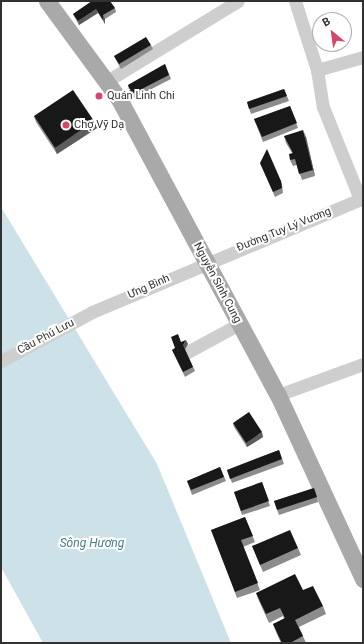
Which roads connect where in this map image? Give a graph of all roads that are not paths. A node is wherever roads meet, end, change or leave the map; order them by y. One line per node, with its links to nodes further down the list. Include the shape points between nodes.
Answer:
1 (48, 1): 6 (main road, Nguyễn Sinh Cung)
2 (238, 1): 6 (street)
3 (295, 1): 5 (street)
4 (363, 56): 5 (street)
5 (317, 70): 7 (street, via 323,107)
6 (107, 81): 8 (main road, Nguyễn Sinh Cung)
7 (361, 199): 8 (street, Đường Tuy Lý Vương)
8 (206, 262): 9 (street, Ưng Bình); 10 (main road, Nguyễn Sinh Cung)
9 (92, 312): 12 (street, Cầu Phú Lưu)
10 (239, 324): 11 (street); 14 (main road, Nguyễn Sinh Cung)
11 (182, 355)
12 (1, 361)
13 (363, 364): 14 (street)
14 (278, 395): 15 (main road, Nguyễn Sinh Cung)
15 (363, 579)

